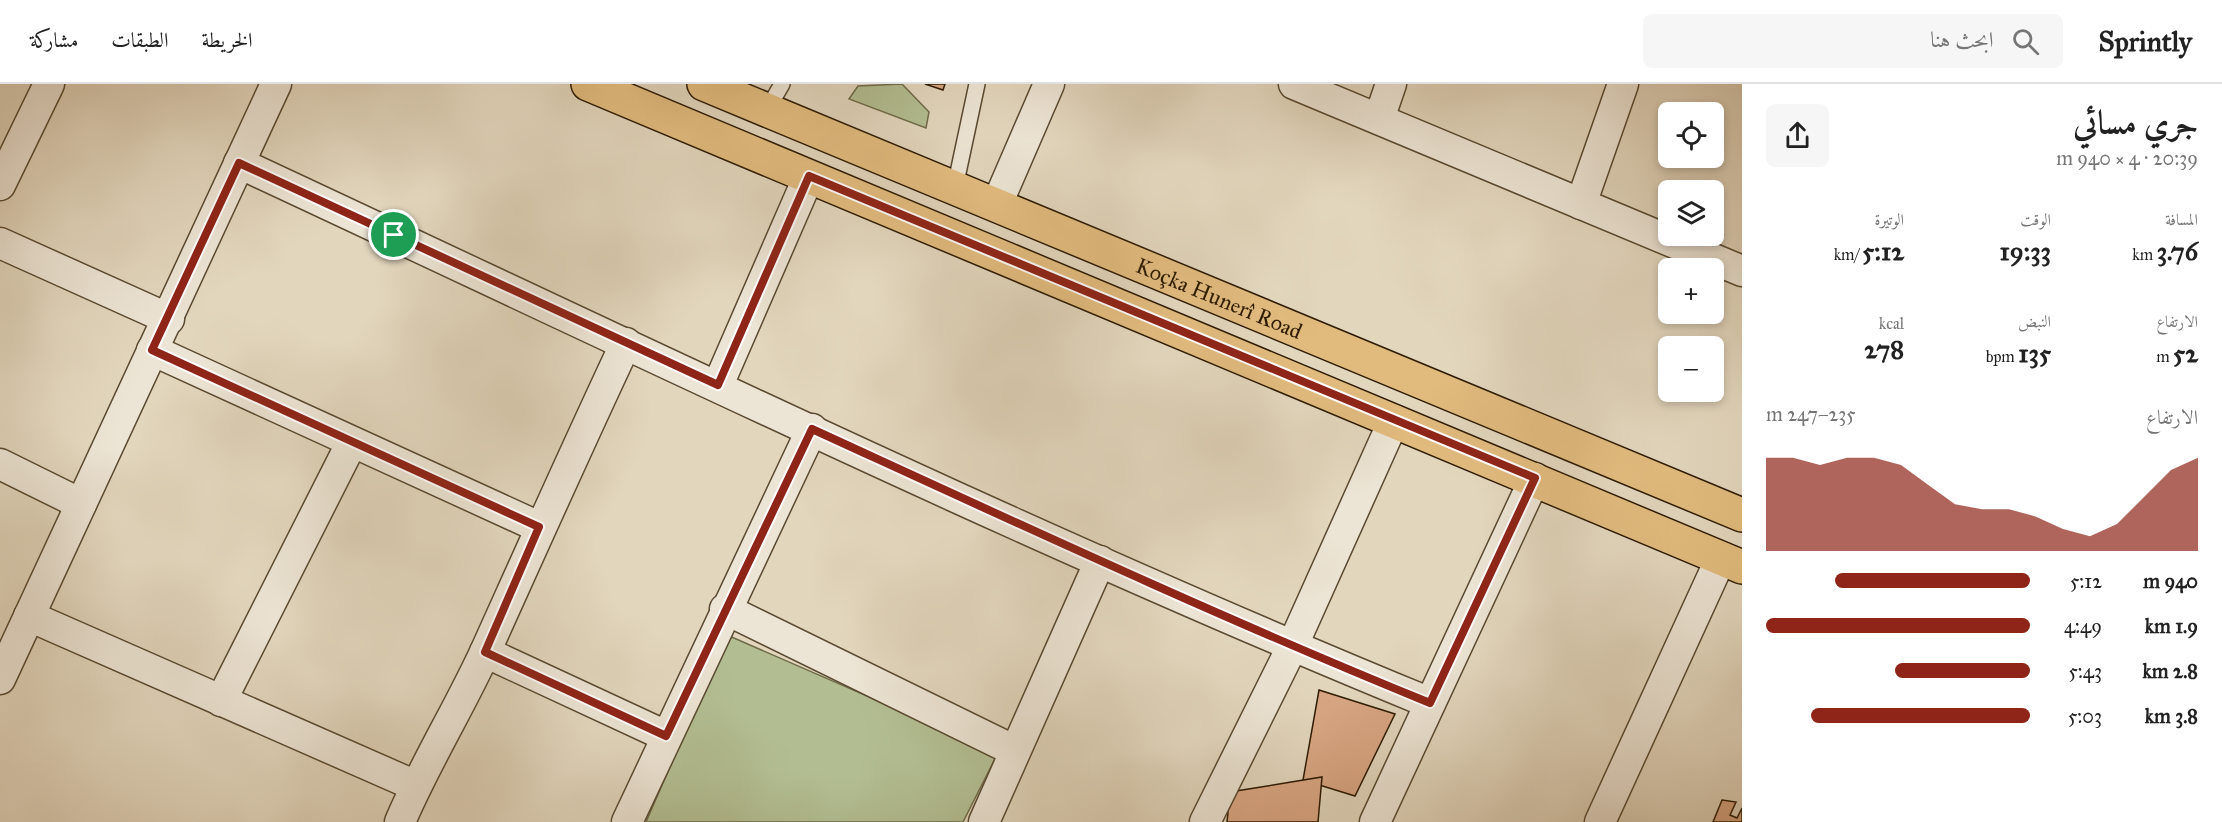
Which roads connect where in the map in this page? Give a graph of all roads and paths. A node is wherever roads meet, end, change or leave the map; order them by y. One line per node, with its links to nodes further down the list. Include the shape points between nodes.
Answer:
1 (49, 84): 14 (street)
2 (276, 84): 12 (street)
3 (588, 84): 13 (main road)
4 (704, 84): 10 (main road, Koçka Hunerî Road)
5 (976, 84): 15 (lane)
6 (1049, 84): 16 (street)
7 (1294, 84): 11 (street)
8 (1391, 84): 11 (street)
9 (1623, 84): 17 (street)
10 (758, 94): 15 (main road, Koçka Hunerî Road)
11 (1379, 119): 17 (street)
12 (239, 163): 20 (street); 21 (street)
13 (809, 176): 23 (street); 24 (main road)
14 (0, 185)
15 (955, 187): 16 (main road, Koçka Hunerî Road)
16 (997, 204): 30 (main road, Koçka Hunerî Road)
17 (1581, 204): 19 (street)
18 (0, 243): 20 (street)
19 (1742, 271)
20 (169, 319): 22 (street)
21 (626, 343): 23 (street); 31 (street)
22 (152, 350): 26 (street); 29 (street)
23 (718, 385): 25 (street)
24 (1394, 420): 28 (main road); 36 (street)
25 (812, 429): 32 (street); 34 (street)
26 (352, 442): 31 (street); 39 (street)
27 (0, 464): 29 (street)
28 (1535, 478): 33 (main road); 40 (street)
29 (81, 504): 35 (street)
30 (1740, 513)
31 (539, 527): 37 (street)
32 (1100, 561): 36 (street); 42 (street)
33 (1731, 562): 49 (street)
34 (725, 609): 41 (street); 42 (street)
35 (29, 616): 38 (street); 39 (street)
36 (1292, 647): 40 (street); 47 (street)
37 (485, 652): 41 (street); 43 (street)
38 (0, 679)
39 (221, 701): 43 (street)
40 (1430, 703): 48 (street)
41 (666, 736): 45 (street)
42 (1015, 751): 46 (street)
43 (416, 786): 44 (street)
44 (400, 822)
45 (627, 822)
46 (984, 822)
47 (1205, 822)
48 (1375, 822)
49 (1600, 822)

